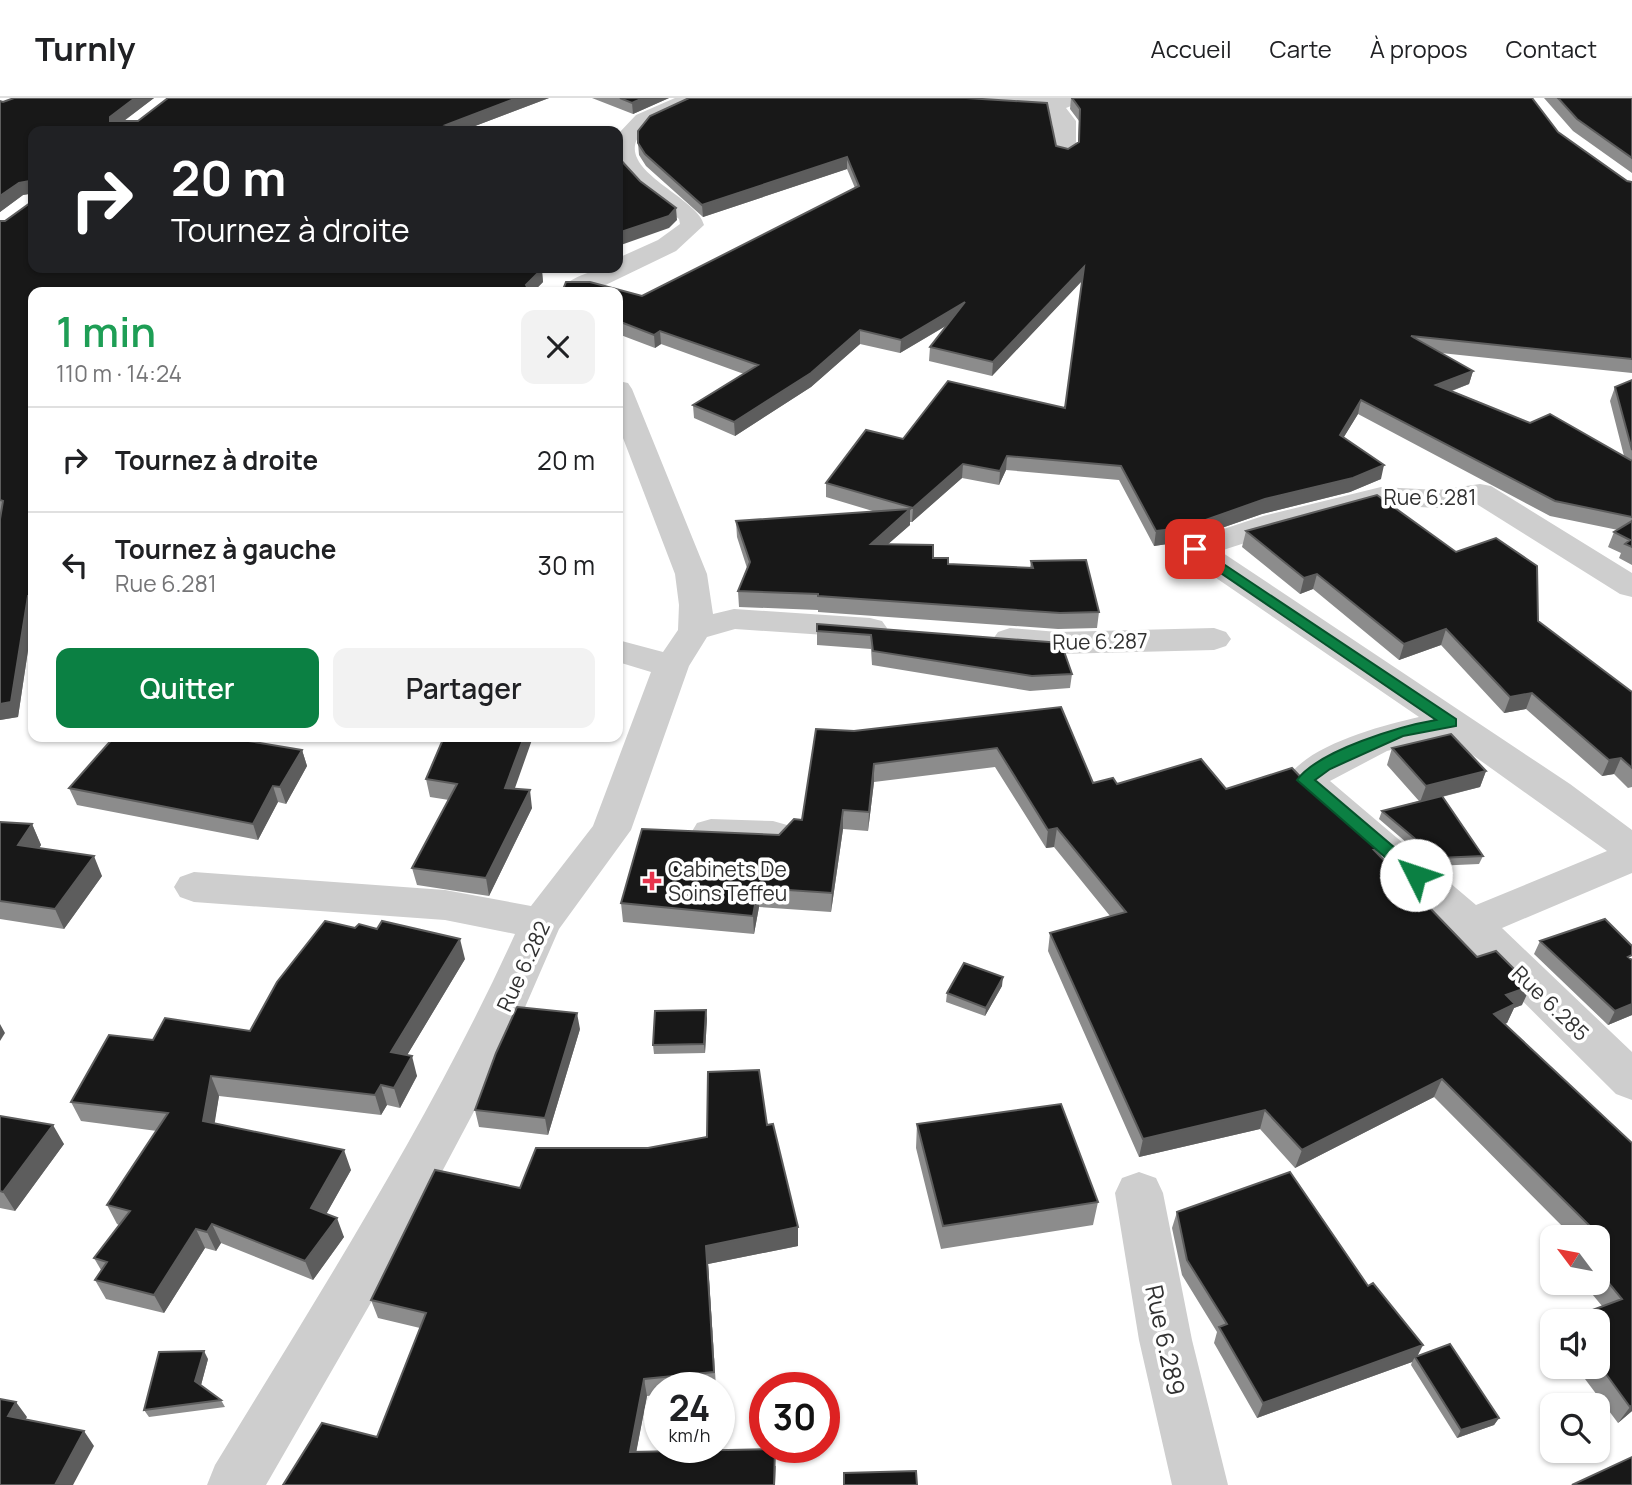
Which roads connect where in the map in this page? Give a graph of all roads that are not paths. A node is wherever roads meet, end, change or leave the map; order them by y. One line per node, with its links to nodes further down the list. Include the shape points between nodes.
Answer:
1 (693, 98): 6 (street, via 639,123 627,136)
2 (918, 98): 3 (street)
3 (1064, 102): 4 (street)
4 (1065, 152)
5 (623, 156): 7 (street, via 632,172 690,216 692,225 663,249)
6 (623, 156)
7 (623, 265)
8 (606, 273): 9 (street)
9 (581, 287)
10 (623, 402): 12 (street, via 691,574)
11 (1632, 587): 18 (street, Rue 6.281, via 1480,493 1438,499 1381,496 1195,549)
12 (695, 630): 13 (street, via 734,619); 17 (street, Rue 6.282)
13 (901, 631)
14 (980, 637): 15 (street, Rue 6.287, via 1058,643)
15 (1214, 639)
16 (623, 652): 17 (street)
17 (671, 666): 19 (street, Rue 6.282)
18 (1450, 723): 21 (street, Rue 6.281); 25 (street, Rue 6.285, via 1400,732 1324,766 1305,780)
19 (647, 831): 20 (street); 24 (street, Rue 6.282)
20 (772, 835)
21 (1632, 850)
22 (1632, 857): 25 (street)
23 (194, 887): 24 (street, via 446,905)
24 (541, 923): 28 (street, Rue 6.282, via 471,1073 374,1250)
25 (1471, 924): 26 (street, Rue 6.285)
26 (1632, 1081)
27 (1139, 1193): 29 (street, Rue 6.289, via 1179,1406)
28 (235, 1485)
29 (1200, 1485)

